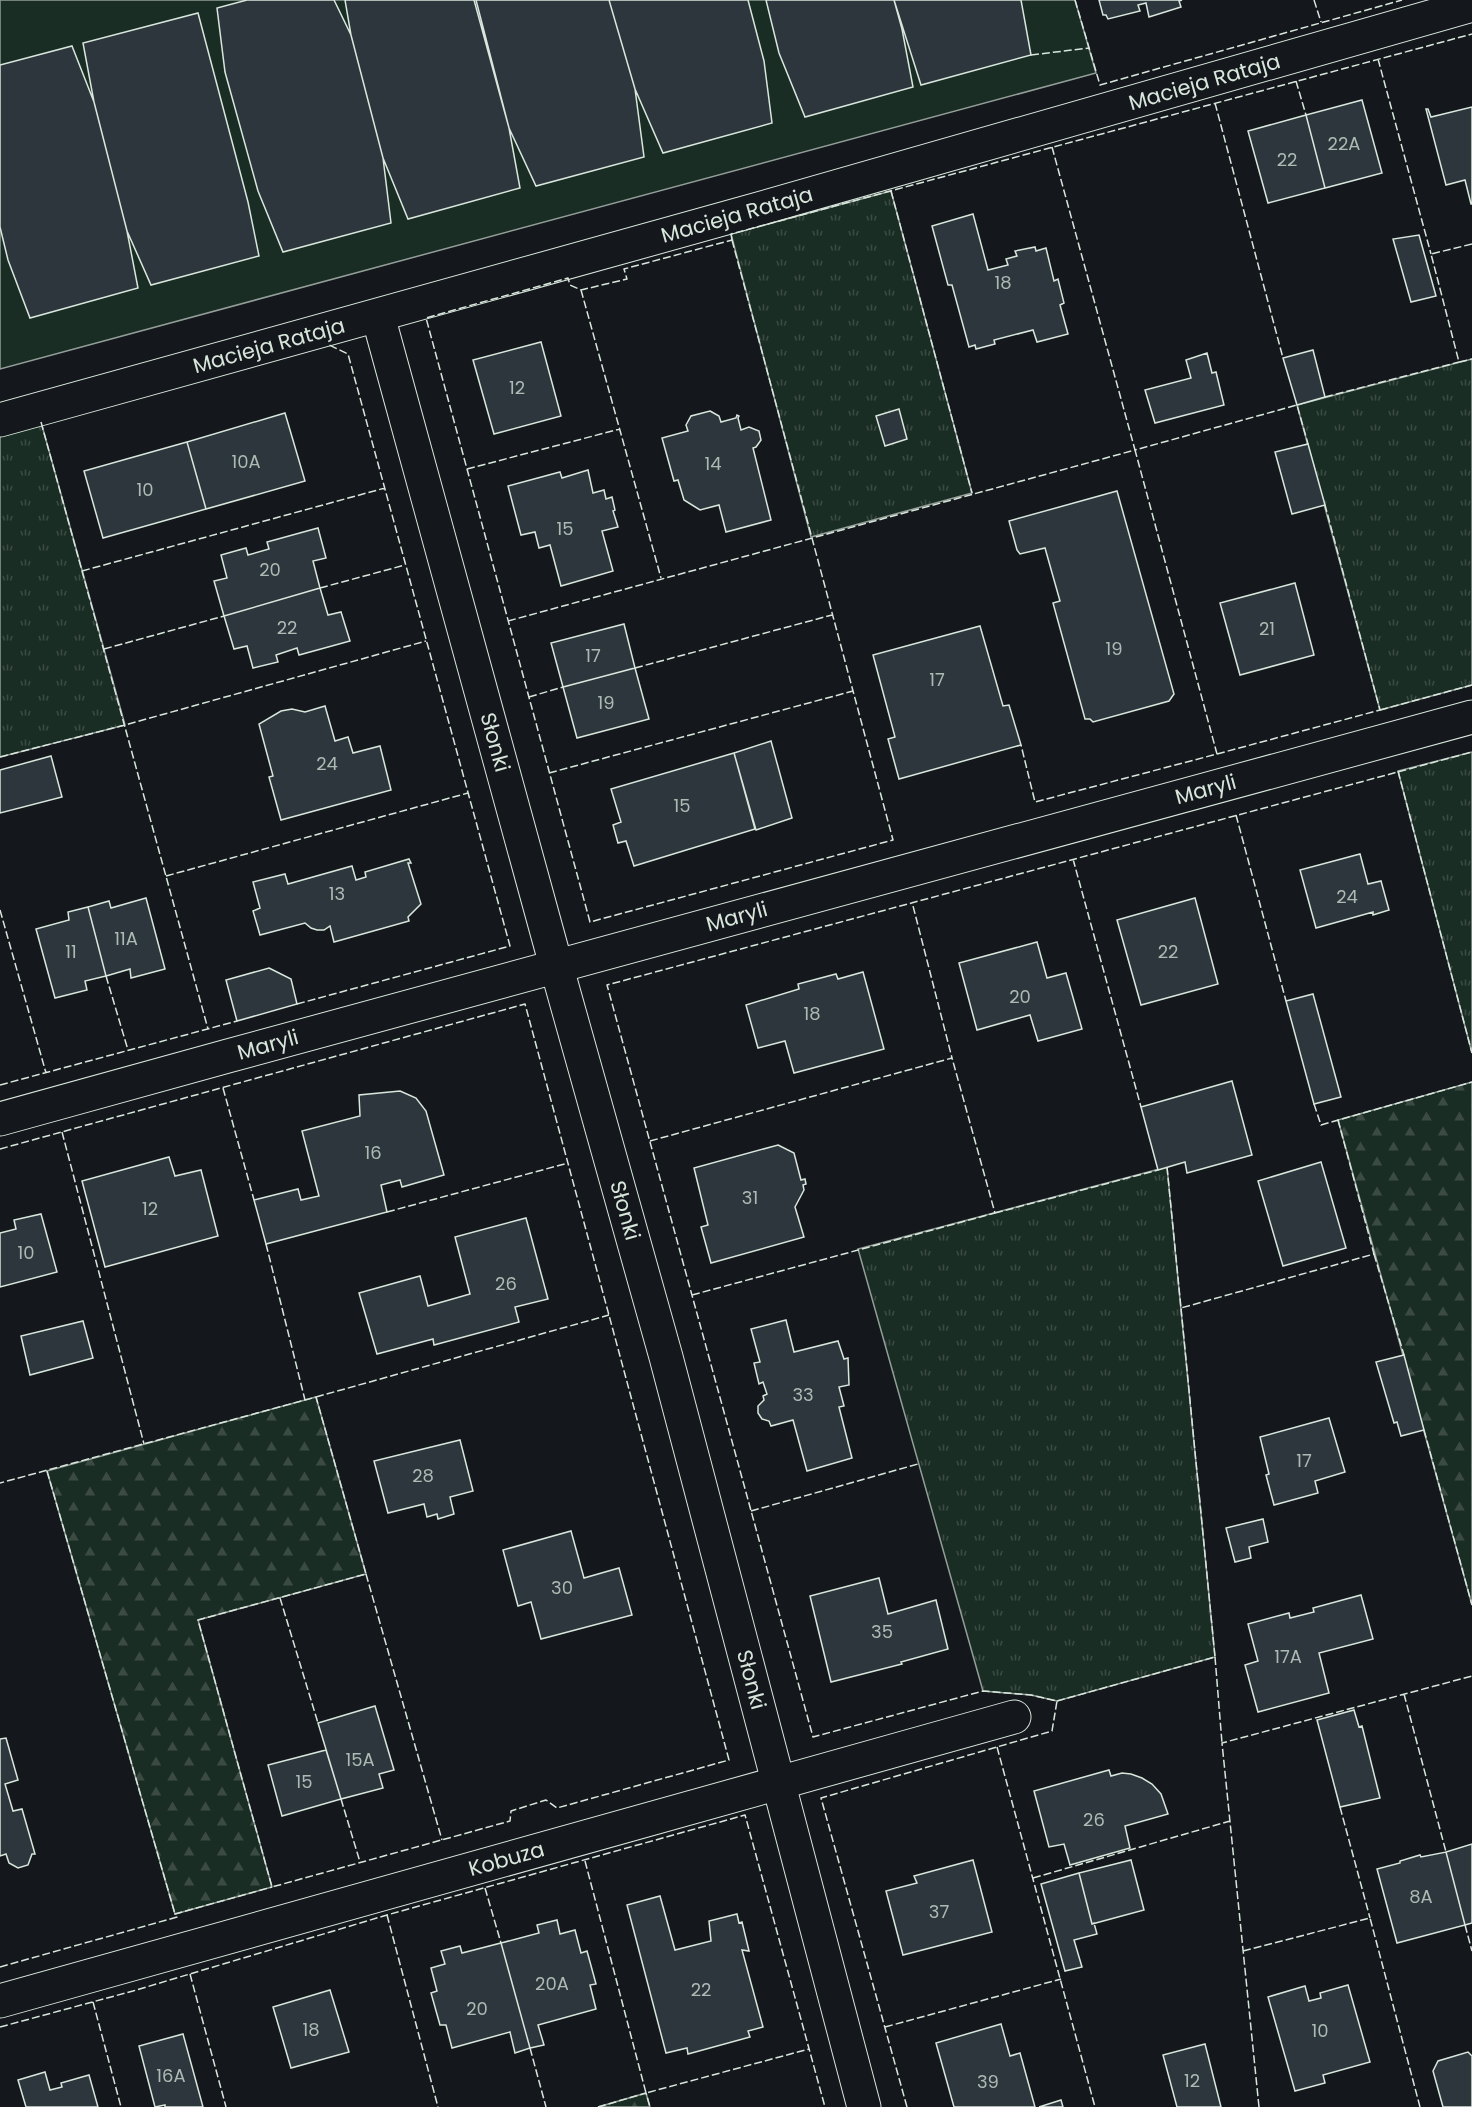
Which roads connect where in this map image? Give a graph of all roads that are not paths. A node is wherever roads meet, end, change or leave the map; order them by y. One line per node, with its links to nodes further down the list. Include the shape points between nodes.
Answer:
1 (1472, 5): 2 (street, Macieja Rataja)
2 (378, 316): 3 (street, Macieja Rataja); 5 (street, Słonki)
3 (0, 420)
4 (1472, 717): 5 (street, Maryli)
5 (556, 965): 6 (street, Maryli); 8 (street, Słonki)
6 (0, 1119)
7 (1014, 1717): 8 (street, Kobuza)
8 (779, 1782): 9 (street, Kobuza); 10 (street, Słonki)
9 (0, 2001)
10 (864, 2107)

